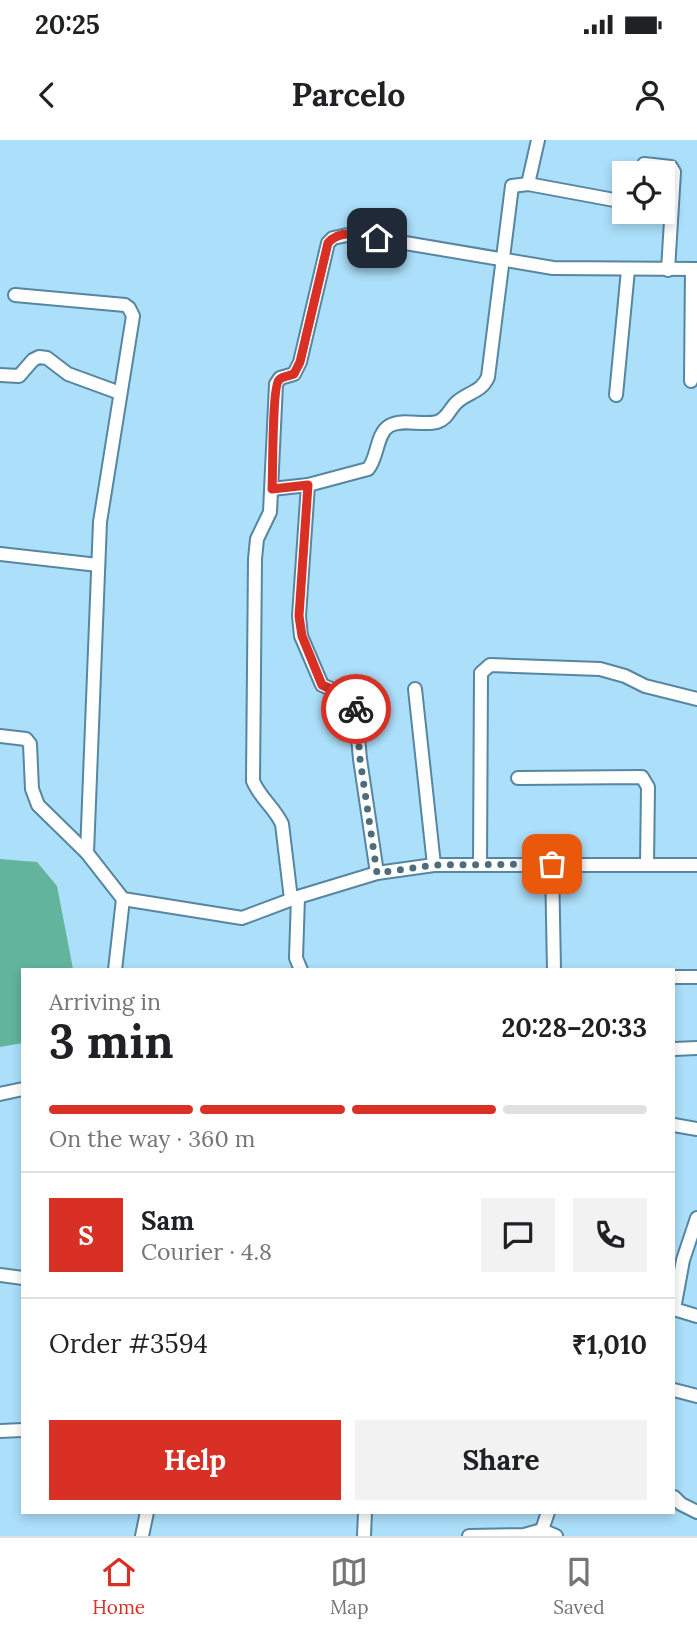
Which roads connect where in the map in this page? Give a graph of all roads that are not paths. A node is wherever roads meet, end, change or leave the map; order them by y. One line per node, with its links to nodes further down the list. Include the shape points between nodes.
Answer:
1 (538, 140): 2 (street)
2 (528, 184): 3 (street); 5 (street, via 515,184 510,191)
3 (612, 200)
4 (667, 224): 8 (street)
5 (502, 258): 7 (street, via 553,268); 14 (street, via 485,386 458,401 436,422 387,426 368,469); 15 (street, via 352,234 328,243 297,369 276,384)
6 (695, 269): 8 (street); 11 (street)
7 (628, 270): 8 (street); 13 (street)
8 (668, 270)
9 (15, 295): 12 (street, via 129,307 133,316)
10 (0, 375): 12 (street, via 19,376 33,360 47,358 68,374)
11 (691, 382)
12 (120, 393): 17 (street)
13 (616, 394)
14 (308, 485): 15 (street); 28 (street, via 299,616 302,636 322,685 352,698 355,705)
15 (272, 489): 29 (street, via 270,512 257,539 254,559 253,781 282,824)
16 (0, 554): 17 (street)
17 (98, 565): 22 (street)
18 (415, 689): 25 (street)
19 (697, 699): 23 (street, via 600,669 486,667 481,673)
20 (0, 736): 22 (street, via 26,739 30,744 32,789 38,805)
21 (518, 778): 26 (street, via 642,777 648,787)
22 (87, 853): 30 (street)
23 (480, 864): 24 (street); 25 (street)
24 (552, 864): 26 (street); 33 (street)
25 (434, 865): 28 (street)
26 (647, 865): 27 (street)
27 (697, 865)
28 (377, 873): 29 (street)
29 (295, 898): 30 (street, via 242,918); 32 (street)
30 (123, 899): 31 (street)
31 (115, 968)
32 (300, 968)
33 (554, 968)
34 (697, 976): 35 (street)
35 (675, 977)
36 (697, 1048): 37 (street)
37 (675, 1049)
38 (21, 1089): 39 (street)
39 (0, 1094)
40 (675, 1125): 41 (street)
41 (697, 1129)
42 (697, 1218): 43 (street)
43 (683, 1260): 44 (street); 47 (street)
44 (697, 1261)
45 (0, 1275): 46 (street)
46 (21, 1278)
47 (675, 1304)
48 (675, 1309): 49 (street)
49 (697, 1316)
50 (675, 1390): 51 (street)
51 (697, 1396)
52 (21, 1430): 53 (street)
53 (0, 1431)
54 (675, 1498): 55 (street)
55 (697, 1512)
56 (147, 1514): 60 (street)
57 (365, 1514): 61 (street)
58 (547, 1514): 59 (street)
59 (542, 1530): 62 (street, via 524,1535); 63 (street)
60 (142, 1536)
61 (364, 1536)
62 (469, 1536)
63 (556, 1536)

